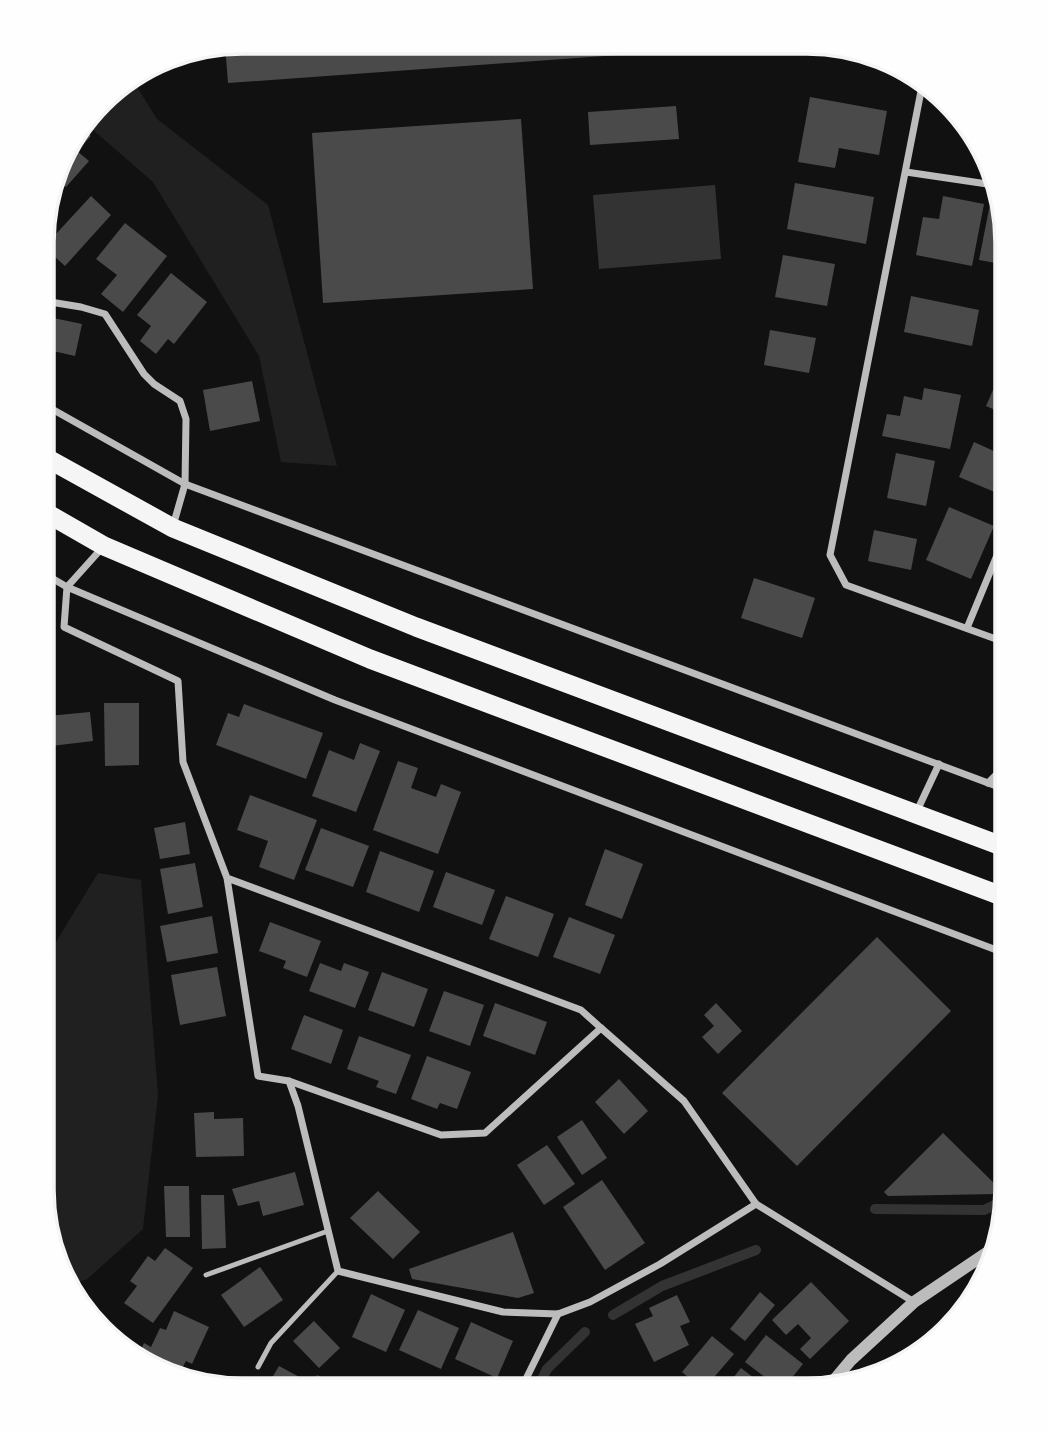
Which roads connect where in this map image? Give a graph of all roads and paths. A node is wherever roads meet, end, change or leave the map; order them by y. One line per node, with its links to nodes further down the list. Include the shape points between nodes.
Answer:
1 (921, 93): 2 (street)
2 (906, 172): 3 (street); 14 (street, via 830,555 846,585)
3 (985, 184)
4 (54, 302): 7 (street, via 105,314 144,374 180,401 186,419)
5 (54, 410): 7 (street)
6 (54, 462): 9 (highway)
7 (185, 484): 9 (street); 16 (street)
8 (54, 517): 10 (highway)
9 (173, 528): 20 (highway, via 416,627)
10 (104, 546): 13 (street); 23 (highway, via 370,659)
11 (995, 561): 14 (street)
12 (54, 579): 13 (street)
13 (67, 587): 22 (street, via 64,627 178,681 183,762); 24 (street, via 335,701)
14 (967, 628): 15 (street)
15 (995, 638)
16 (939, 764): 18 (street); 20 (street)
17 (994, 777): 18 (street)
18 (988, 783): 19 (street)
19 (994, 785)
20 (915, 814): 21 (highway)
21 (994, 843)
22 (227, 878): 25 (street, via 581,1010); 26 (street, via 258,1076)
23 (994, 893)
24 (994, 949)
25 (601, 1028): 26 (street, via 485,1133 441,1135); 27 (street, via 684,1101)
26 (289, 1081): 28 (street)
27 (756, 1204): 32 (street); 33 (street, via 660,1264)
28 (328, 1231): 30 (street); 31 (lane)
29 (983, 1256): 32 (street)
30 (338, 1271): 33 (street, via 503,1312); 34 (lane, via 271,1343)
31 (206, 1275)
32 (914, 1302): 35 (street)
33 (558, 1314): 36 (street)
34 (258, 1367)
35 (839, 1375)
36 (527, 1378)

